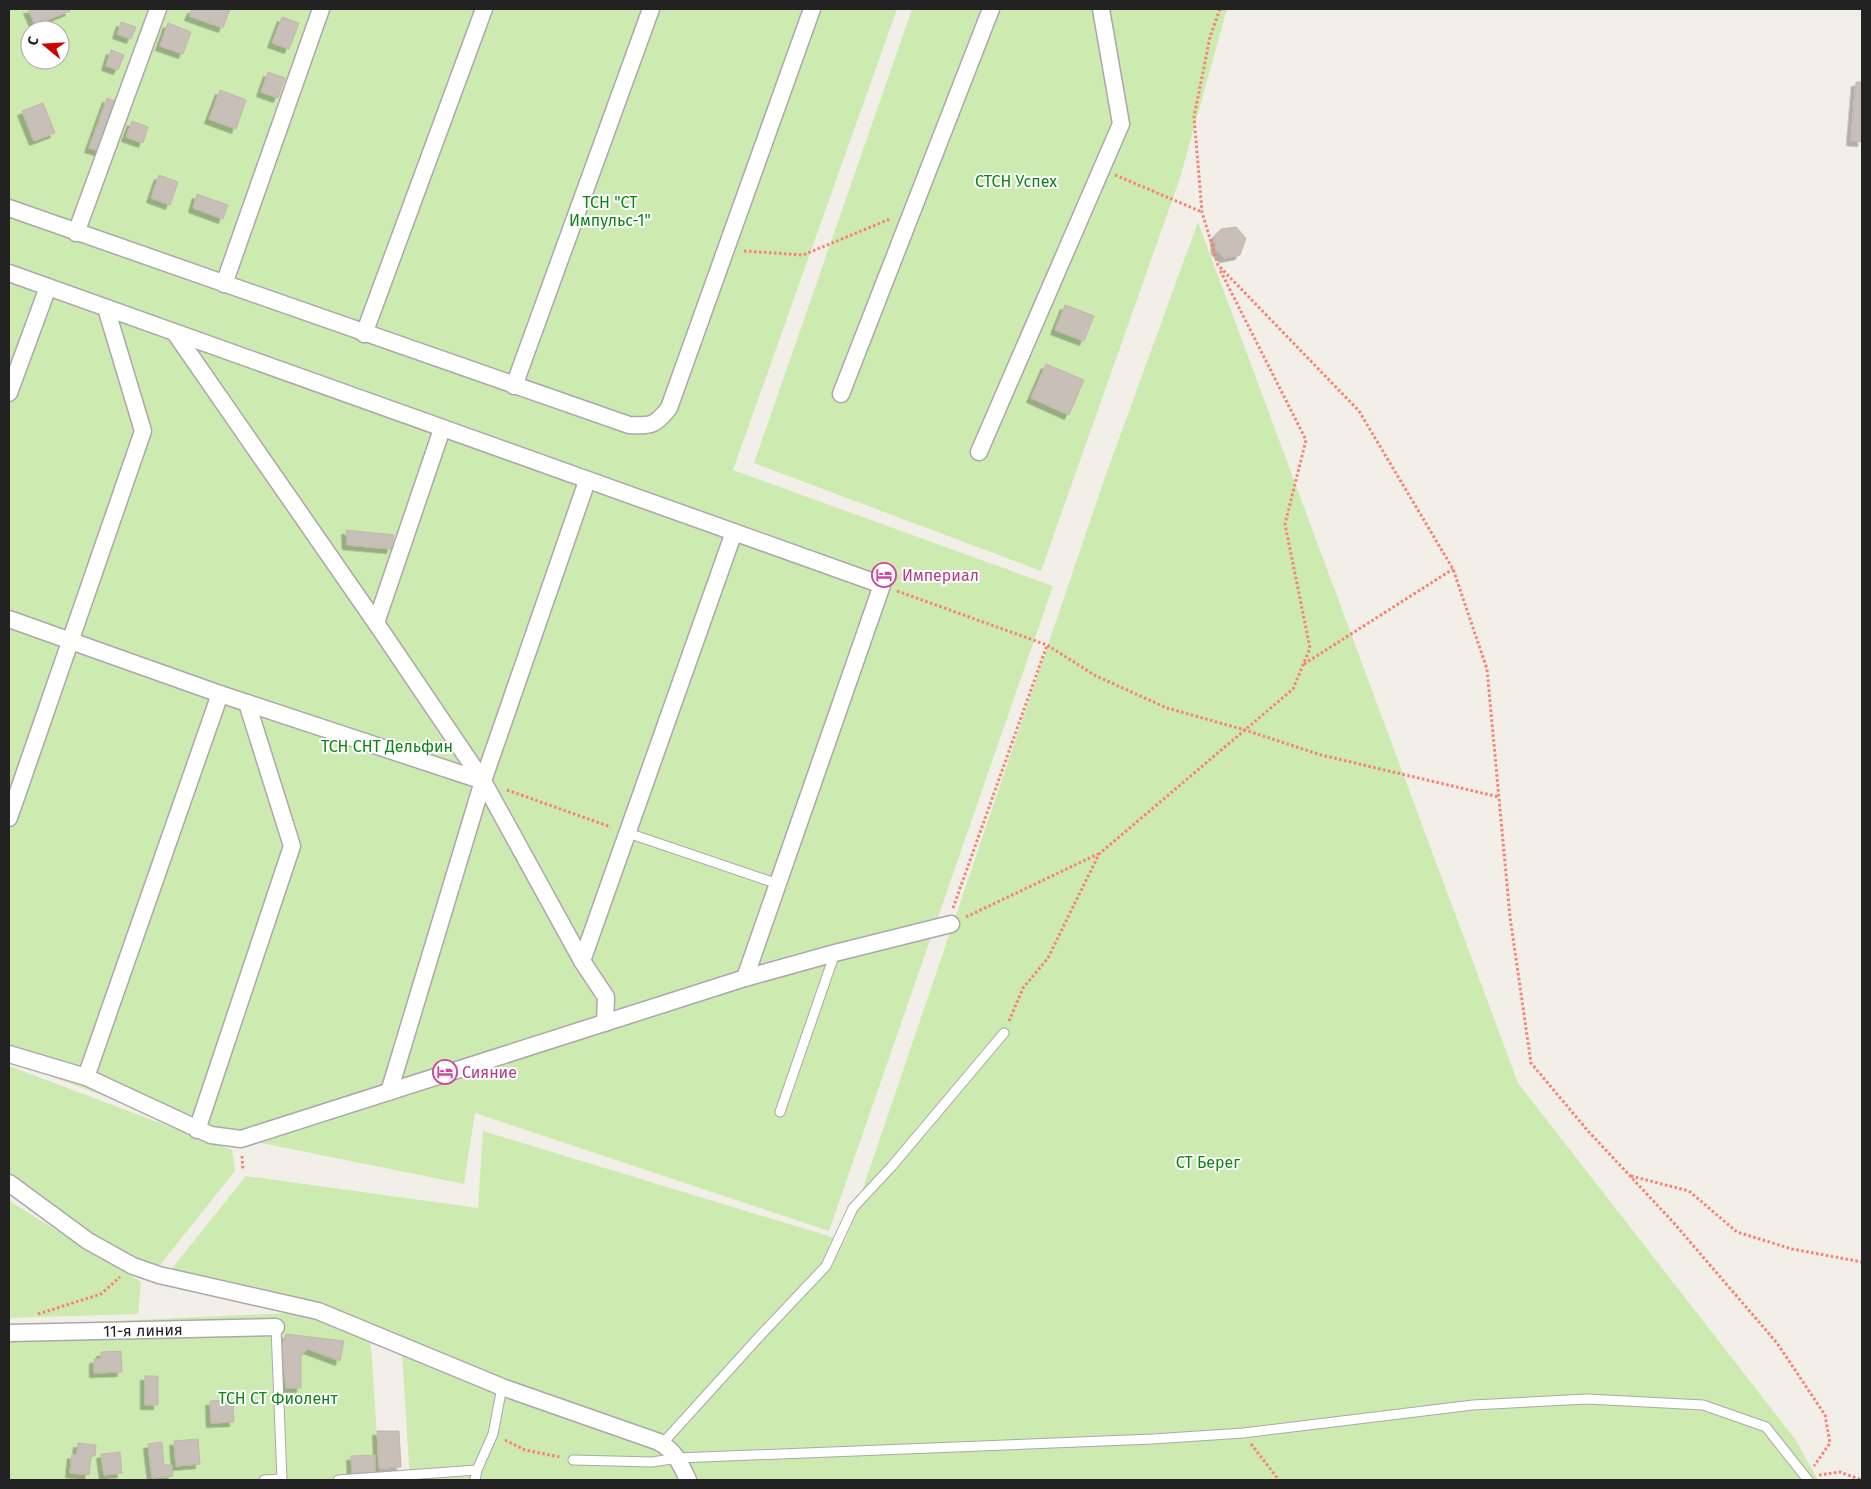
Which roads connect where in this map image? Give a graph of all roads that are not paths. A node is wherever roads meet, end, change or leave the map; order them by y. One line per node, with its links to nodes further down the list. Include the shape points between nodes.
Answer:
1 (158, 9): 9 (street)
2 (322, 9): 11 (street)
3 (484, 9): 15 (street)
4 (650, 9): 16 (street)
5 (812, 9): 16 (street, via 669,408 659,421 646,426 628,425)
6 (991, 9): 18 (street)
7 (1101, 9): 20 (street, via 1122,124)
8 (9, 208): 9 (street)
9 (76, 233): 11 (street)
10 (9, 273): 12 (street)
11 (224, 284): 15 (street)
12 (48, 287): 13 (street); 17 (street)
13 (106, 308): 14 (street); 25 (street, via 142,432)
14 (175, 333): 19 (street); 24 (street)
15 (364, 334): 16 (street)
16 (514, 386)
17 (9, 393)
18 (841, 394)
19 (442, 429): 21 (street); 24 (street)
20 (979, 452)
21 (587, 481): 22 (street); 28 (street)
22 (734, 532): 30 (street); 31 (street, via 882,585)
23 (9, 619): 25 (street)
24 (376, 623): 28 (street)
25 (70, 640): 26 (street); 29 (street)
26 (220, 694): 27 (street); 39 (street)
27 (247, 703): 28 (street); 42 (street, via 292,846)
28 (483, 781): 34 (street); 40 (street)
29 (9, 818)
30 (628, 833): 31 (lane); 34 (street)
31 (778, 884): 35 (street)
32 (951, 924): 33 (street)
33 (835, 953): 35 (street); 41 (lane)
34 (582, 961): 36 (street, via 606,997)
35 (745, 978): 36 (street)
36 (605, 1023): 40 (street)
37 (1004, 1033): 47 (lane, via 853,1208 826,1266)
38 (9, 1054): 39 (street)
39 (86, 1077): 42 (street)
40 (390, 1092): 42 (street, via 241,1139)
41 (780, 1112)
42 (198, 1130)
43 (9, 1183): 46 (street, via 88,1241 134,1266 159,1275 318,1311)
44 (276, 1327): 45 (street, 11-я линия); 53 (lane)
45 (10, 1333)
46 (502, 1387): 47 (street); 50 (lane, via 493,1434)
47 (662, 1444): 48 (street)
48 (678, 1458): 49 (lane, via 652,1462); 51 (lane, via 1153,1439 1243,1433 1473,1405 1587,1399 1703,1405 1766,1427); 56 (street)
49 (573, 1460)
50 (477, 1470): 54 (lane); 55 (lane)
51 (1807, 1479)
52 (264, 1480): 53 (lane)
53 (282, 1480)
54 (338, 1480)
55 (475, 1480)
56 (688, 1480)

